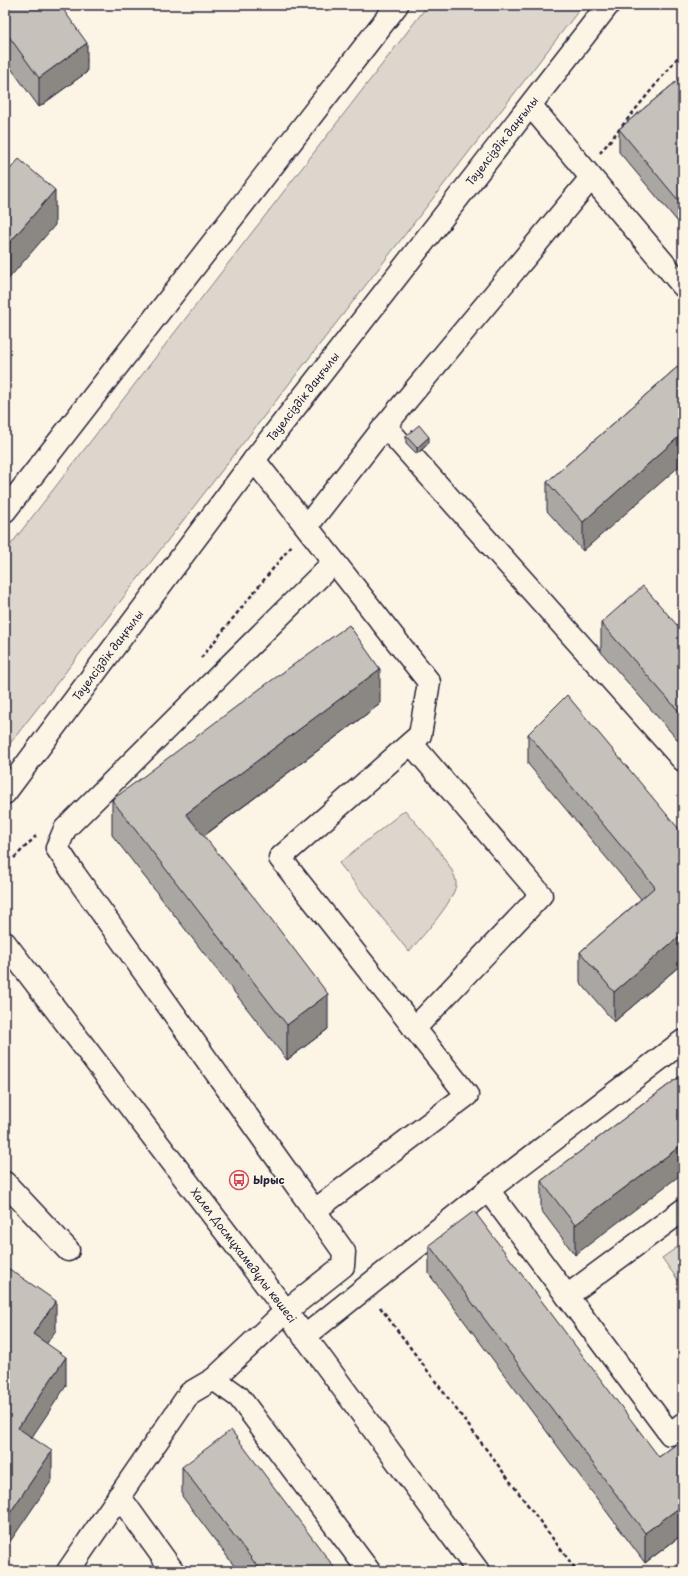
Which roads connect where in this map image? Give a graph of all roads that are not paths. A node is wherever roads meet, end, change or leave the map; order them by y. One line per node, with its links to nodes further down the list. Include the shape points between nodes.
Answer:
1 (397, 5): 8 (street)
2 (608, 5): 3 (street, Тәуелсіздік даңғылы)
3 (530, 106): 4 (street); 7 (street, Тәуелсіздік даңғылы)
4 (588, 175): 5 (street); 6 (street)
5 (683, 286)
6 (385, 426): 9 (street); 12 (street)
7 (254, 460): 9 (street); 13 (street, Тәуелсіздік даңғылы)
8 (5, 511)
9 (307, 526): 10 (street)
10 (334, 562): 11 (street, via 429,682 420,735); 20 (street, via 65,829 58,848)
11 (411, 743): 15 (street, via 541,895); 15 (street, via 280,858)
12 (683, 760)
13 (5, 793)
14 (5, 943): 25 (street, Халел Досмұхамедұлы көшесі)
15 (414, 1029): 20 (street, via 467,1095)
16 (683, 1041): 18 (street)
17 (5, 1183): 21 (street)
18 (488, 1190): 23 (street); 24 (street)
19 (683, 1210): 24 (street)
20 (314, 1211): 22 (street, via 344,1252)
21 (68, 1250)
22 (344, 1260): 23 (street); 25 (street, via 343,1266)
23 (366, 1287): 26 (street)
24 (567, 1296): 28 (street, via 670,1434)
25 (286, 1312): 26 (street, Халел Досмұхамедұлы көшесі); 27 (street)
26 (304, 1337): 33 (street, Халел Досмұхамедұлы көшесі)
27 (214, 1379): 29 (street, via 190,1393); 32 (street, via 239,1397)
28 (683, 1424)
29 (119, 1496): 30 (street); 31 (street)
30 (68, 1571)
31 (173, 1571)
32 (369, 1571)
33 (478, 1571)

